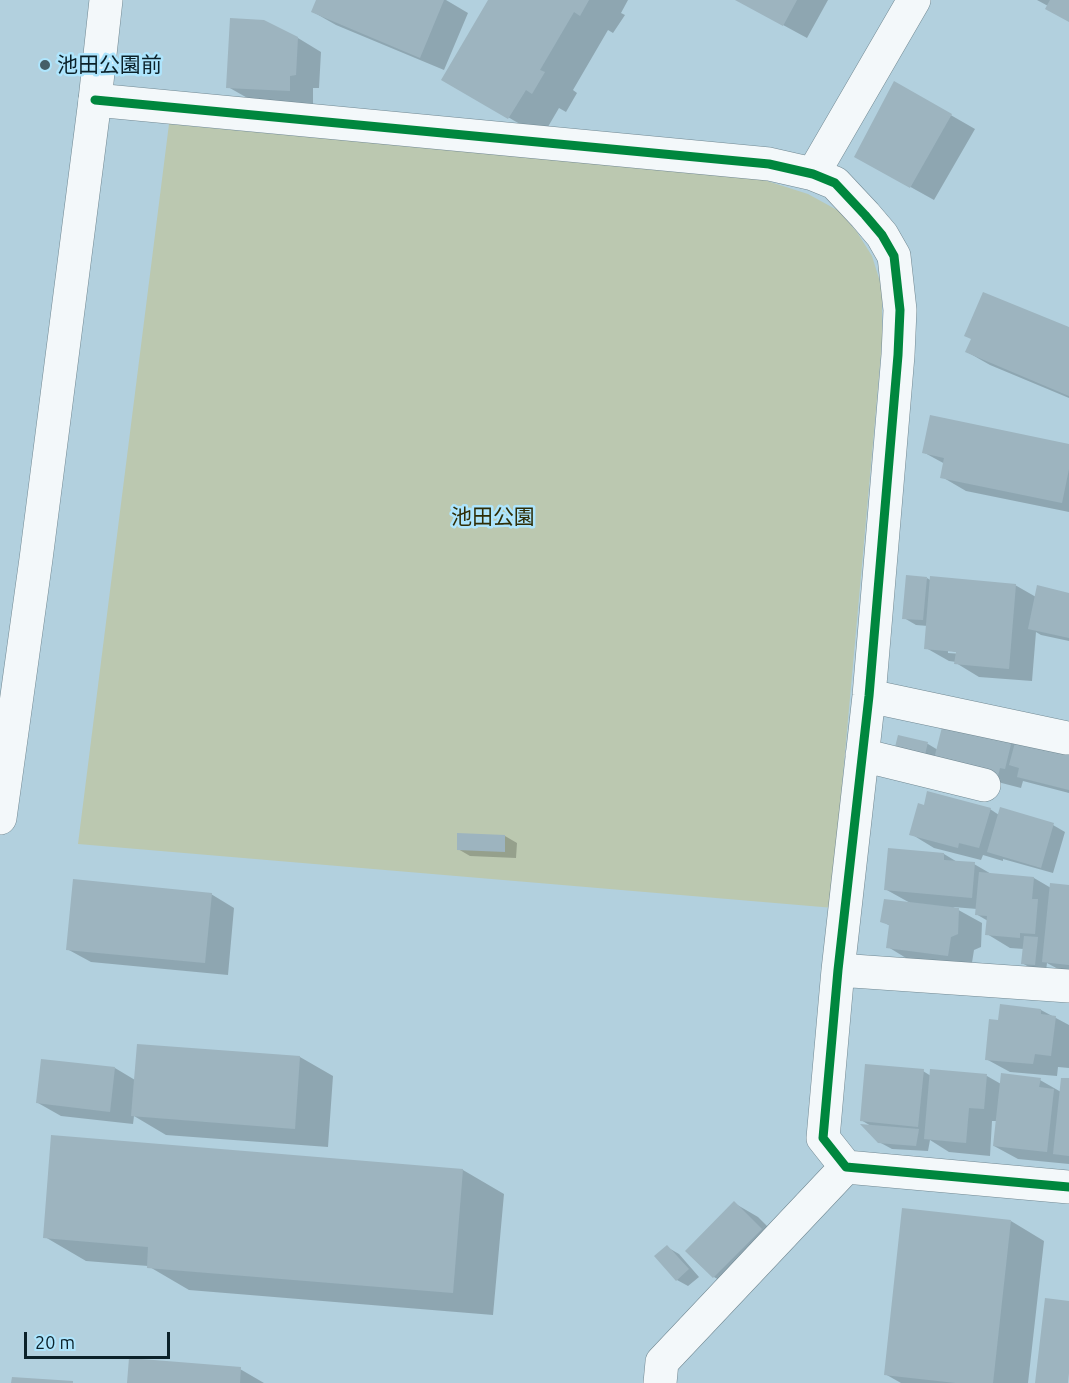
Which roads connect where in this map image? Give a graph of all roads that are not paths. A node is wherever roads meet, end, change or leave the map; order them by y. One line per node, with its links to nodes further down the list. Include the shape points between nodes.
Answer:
1 (106, 0): 3 (street)
2 (914, 0): 4 (street)
3 (95, 100): 4 (street, via 769,164); 9 (street)
4 (813, 174): 5 (street, via 835,183 882,235 894,256 897,281 898,355)
5 (869, 696): 6 (street); 7 (street)
6 (1067, 738)
7 (862, 755): 8 (street); 10 (street)
8 (984, 785)
9 (0, 818)
10 (838, 970): 11 (street); 12 (street, via 823,1138)
11 (1069, 986)
12 (846, 1167): 13 (street); 14 (street, via 663,1362)
13 (1069, 1187)
14 (660, 1383)

